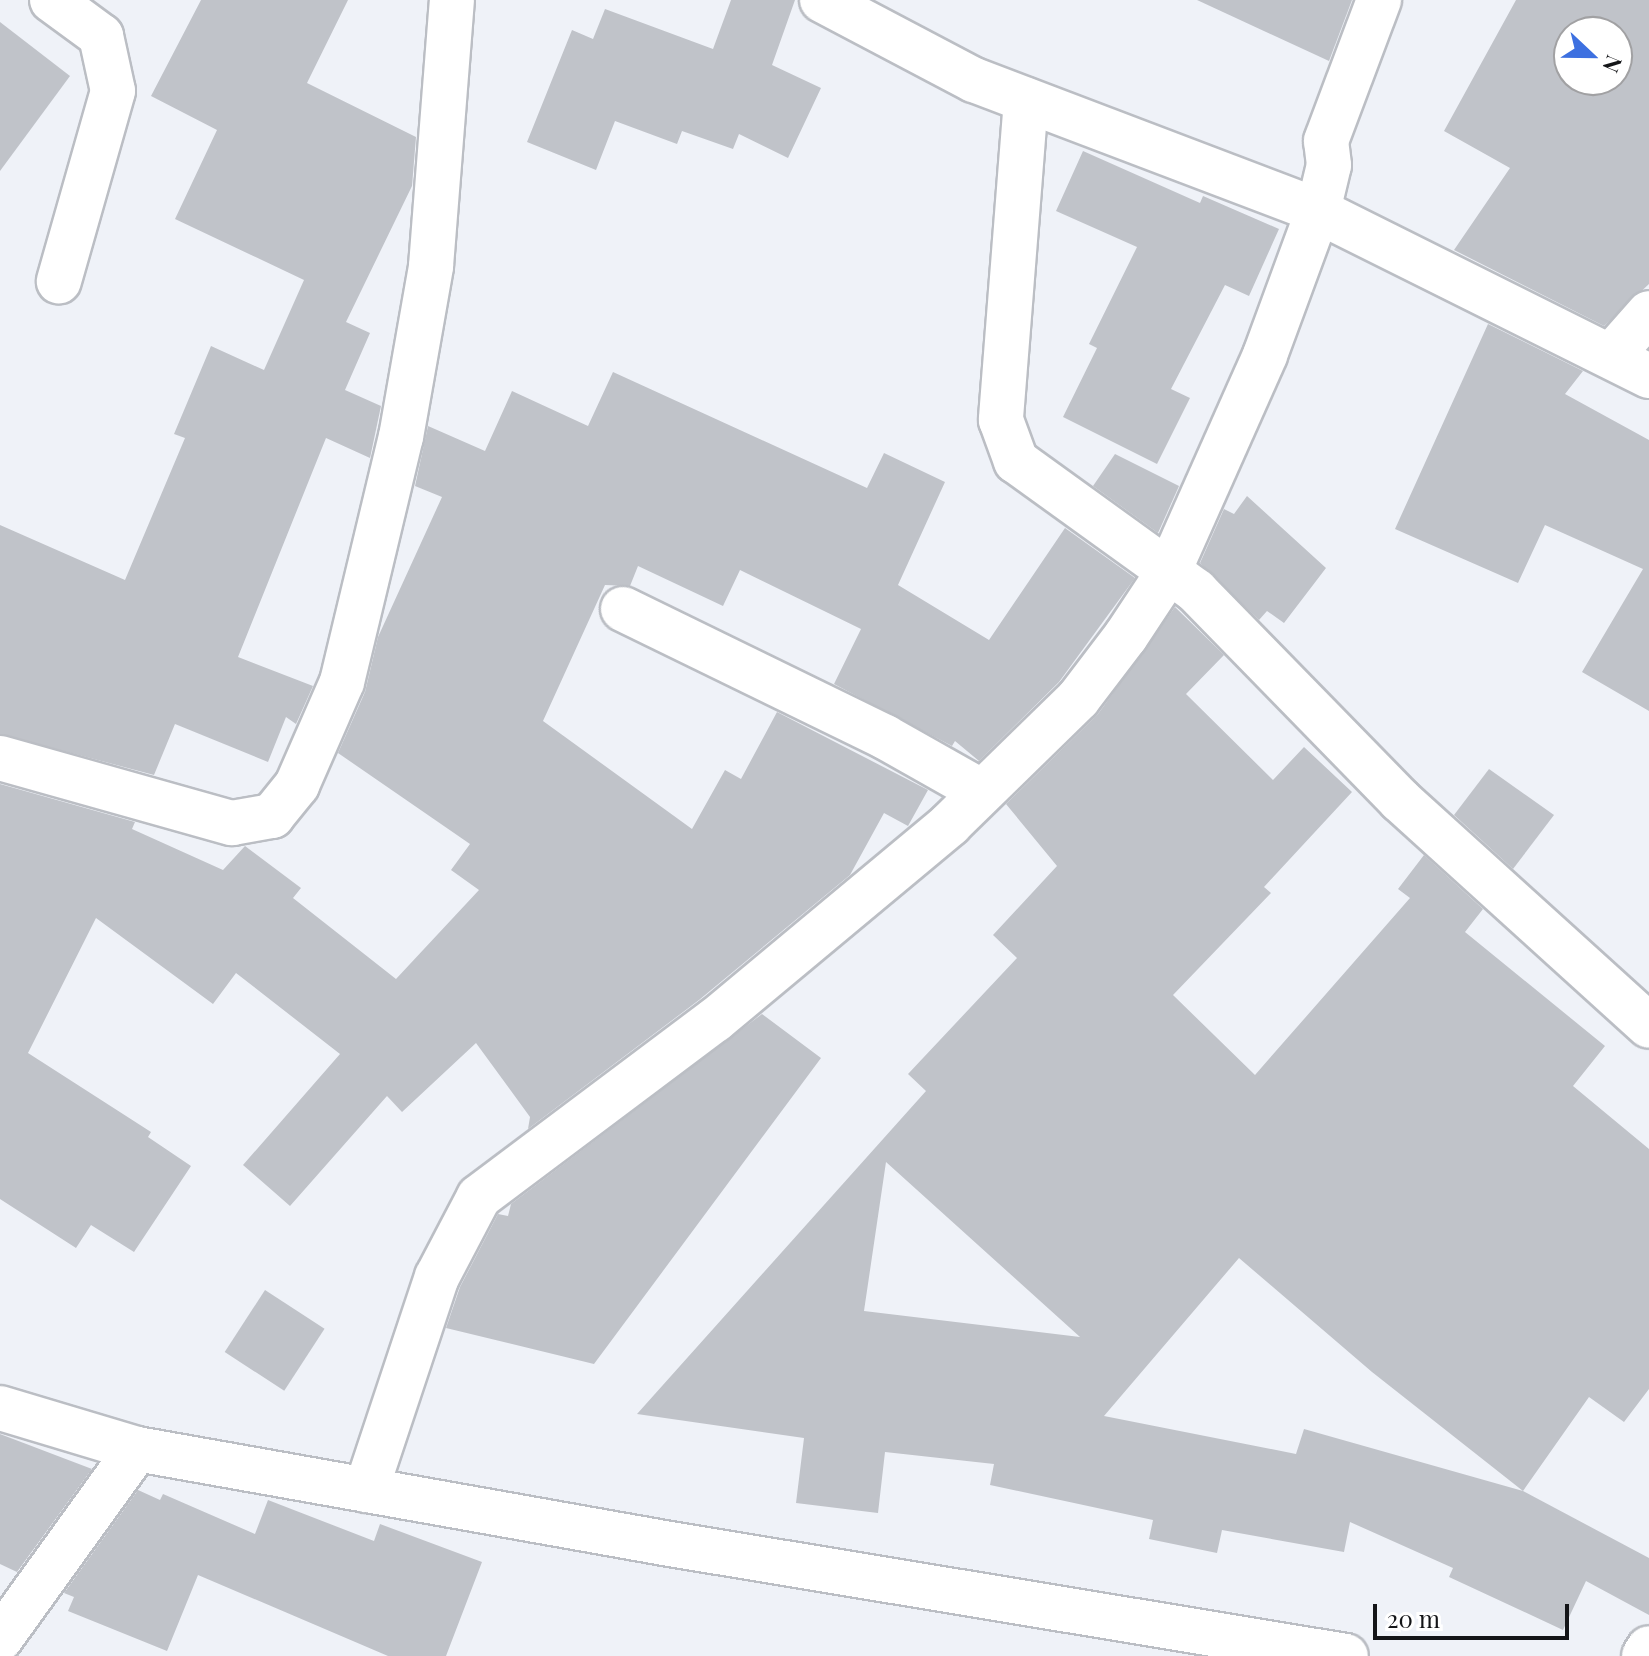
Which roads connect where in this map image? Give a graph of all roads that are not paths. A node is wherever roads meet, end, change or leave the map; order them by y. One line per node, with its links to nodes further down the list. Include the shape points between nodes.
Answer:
1 (52, 0): 7 (street, via 101,36 113,91)
2 (452, 0): 13 (street, via 431,266 401,437 342,682 297,785 272,816 232,823)
3 (822, 0): 5 (street, via 974,80)
4 (1379, 0): 6 (street, via 1326,141 1329,165)
5 (1026, 100): 6 (street); 11 (street, via 1001,420 1016,461)
6 (1318, 211): 9 (street); 11 (street, via 1265,355)
7 (59, 281)
8 (1649, 313): 9 (street)
9 (1611, 356): 10 (street)
10 (1649, 376)
11 (1169, 571): 14 (street, via 1078,699); 15 (street, via 1252,645 1400,800)
12 (623, 609): 14 (street, via 885,737)
13 (0, 758)
14 (981, 791): 18 (street, via 715,1020 479,1197 437,1277)
15 (1649, 1026)
16 (0, 1408): 17 (street)
17 (137, 1449): 18 (street); 19 (street)
18 (366, 1490): 21 (street)
19 (0, 1639)
20 (1649, 1648): 22 (street)
21 (1346, 1656)
22 (1644, 1656)

